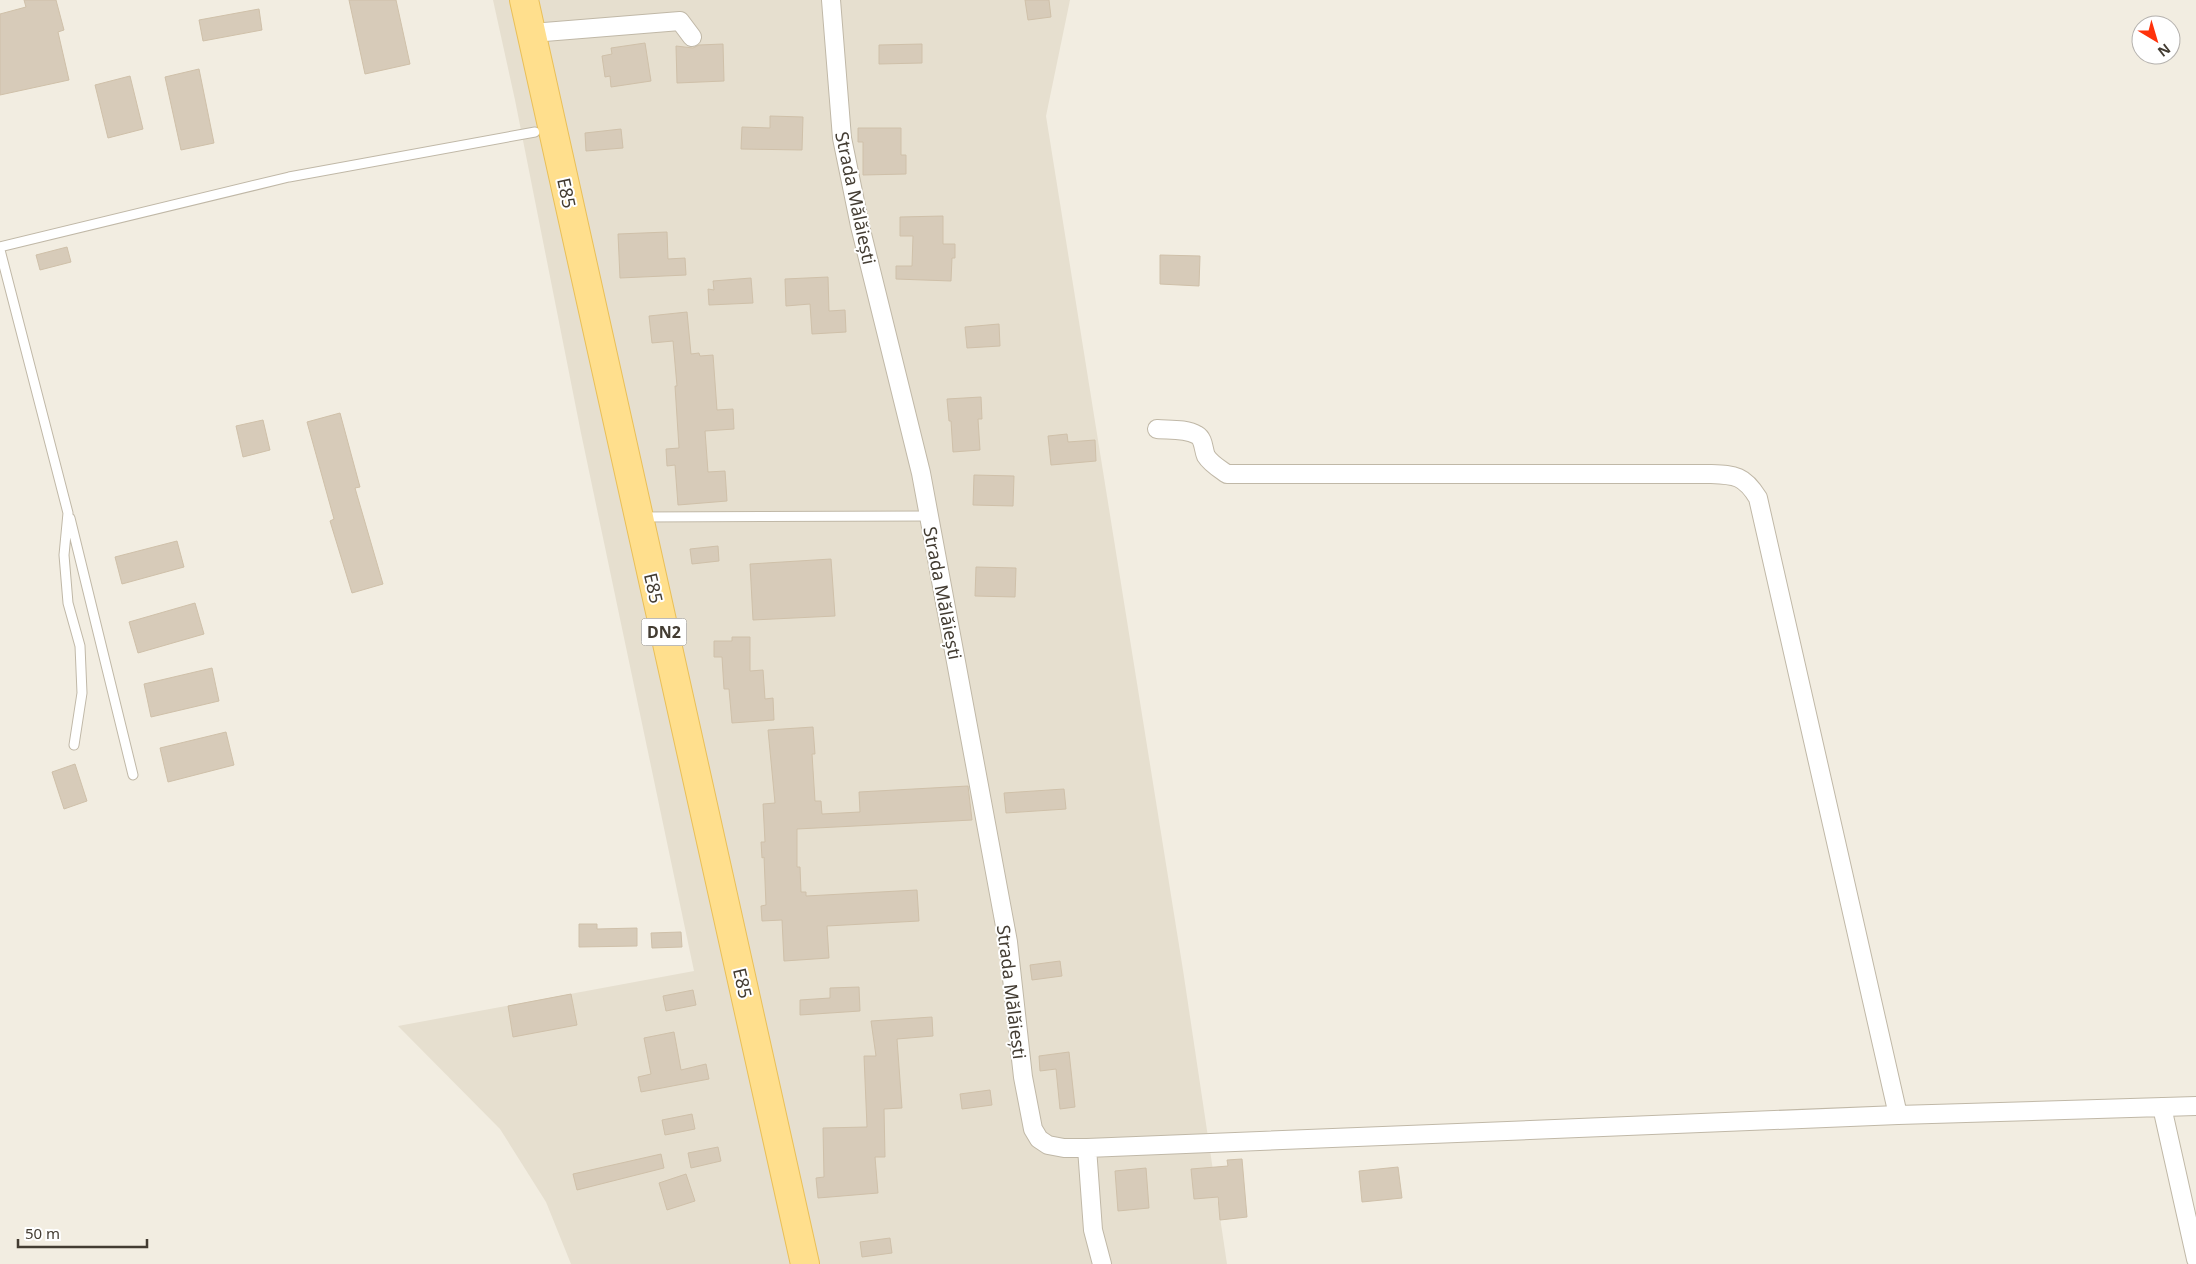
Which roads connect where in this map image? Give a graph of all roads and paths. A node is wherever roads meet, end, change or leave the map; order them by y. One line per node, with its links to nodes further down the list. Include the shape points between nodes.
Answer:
1 (505, 0): 6 (main road, E85 / DN2)
2 (524, 0): 4 (main road, E85 / DN2)
3 (831, 0): 10 (street, Strada Mălăiești, via 842,138)
4 (532, 33): 5 (street, via 680,21); 11 (main road, E85 / DN2)
5 (692, 37)
6 (534, 132): 7 (lane, via 288,177); 19 (main road, E85 / DN2)
7 (0, 248): 9 (lane)
8 (1157, 429): 16 (street, via 1199,435 1206,455 1227,474 1710,474 1734,475 1749,484 1758,498)
9 (68, 513): 12 (lane, via 64,556 68,603 80,646 82,693); 13 (lane)
10 (929, 516): 11 (lane); 17 (street, Strada Mălăiești, via 1008,942 1023,1077 1033,1129 1048,1145)
11 (639, 517): 20 (main road, E85 / DN2)
12 (74, 745)
13 (133, 775)
14 (2196, 1106): 15 (street, Strada Mălăiești)
15 (2162, 1107): 16 (street, Strada Mălăiești); 18 (street)
16 (1898, 1115): 17 (street, Strada Mălăiești)
17 (1087, 1148): 21 (street, via 1093,1230)
18 (2196, 1259)
19 (786, 1264)
20 (805, 1264)
21 (1102, 1264)

